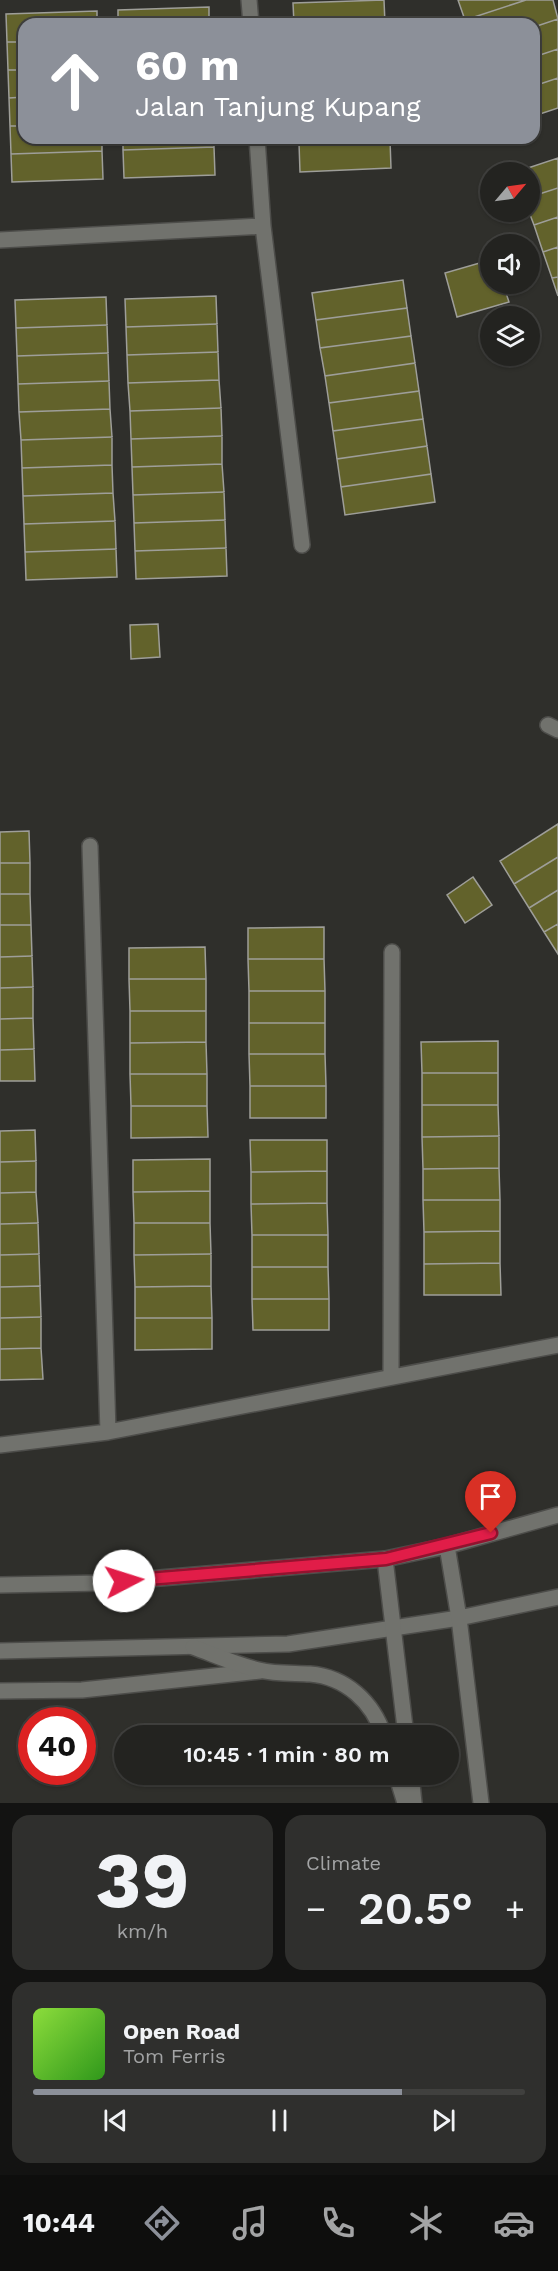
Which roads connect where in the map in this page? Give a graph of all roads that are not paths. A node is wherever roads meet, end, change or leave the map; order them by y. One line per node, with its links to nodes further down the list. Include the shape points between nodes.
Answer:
1 (249, 0): 2 (street)
2 (250, 18)
3 (258, 144): 4 (street)
4 (263, 226): 5 (street); 6 (street)
5 (0, 240)
6 (303, 545)
7 (90, 846): 11 (street)
8 (392, 952): 10 (street)
9 (558, 1346): 10 (street)
10 (391, 1377): 11 (street)
11 (108, 1432): 12 (street)
12 (0, 1445)
13 (558, 1515): 14 (street)
14 (447, 1546): 15 (street); 18 (street)
15 (386, 1559): 16 (street, via 101,1583); 19 (street)
16 (0, 1585)
17 (558, 1597): 18 (street)
18 (459, 1618): 19 (street); 30 (street)
19 (393, 1629): 20 (street, via 288,1644); 25 (street)
20 (193, 1647): 21 (street); 22 (street)
21 (0, 1651)
22 (260, 1671): 23 (street, via 82,1690); 24 (street, via 336,1679 362,1696)
23 (0, 1691)
24 (381, 1725)
25 (405, 1725)
26 (399, 1785): 28 (street)
27 (412, 1785): 29 (street)
28 (405, 1803)
29 (414, 1803)
30 (481, 1803)

